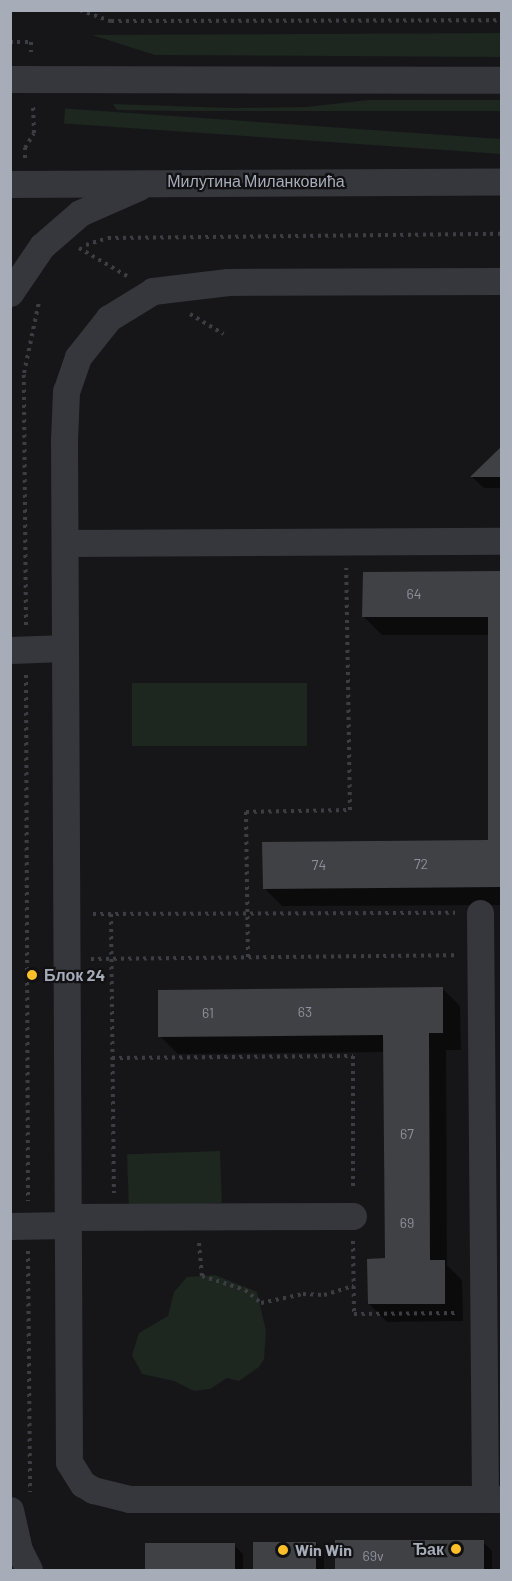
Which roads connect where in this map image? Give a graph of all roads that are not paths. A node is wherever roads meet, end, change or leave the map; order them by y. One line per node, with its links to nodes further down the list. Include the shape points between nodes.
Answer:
1 (21, 79): 2 (street)
2 (501, 80)
3 (157, 181): 4 (street, Милутина Миланковића); 5 (street, Милутина Миланковића); 7 (street, via 80,213 42,246)
4 (501, 181)
5 (18, 184)
6 (501, 280): 9 (street, via 228,282 170,286 137,299 96,331 70,374 66,391)
7 (10, 293)
8 (501, 541): 9 (street)
9 (65, 543): 10 (street)
10 (65, 648): 11 (street); 14 (street)
11 (18, 649)
12 (480, 913): 16 (street, via 480,1313)
13 (353, 1216): 14 (street, via 114,1216)
14 (67, 1221): 15 (street); 16 (street, via 67,1448 74,1473 93,1490 129,1499 172,1501)
15 (19, 1226)
16 (493, 1499)
17 (20, 1504): 18 (street, via 19,1550)
18 (29, 1570)

